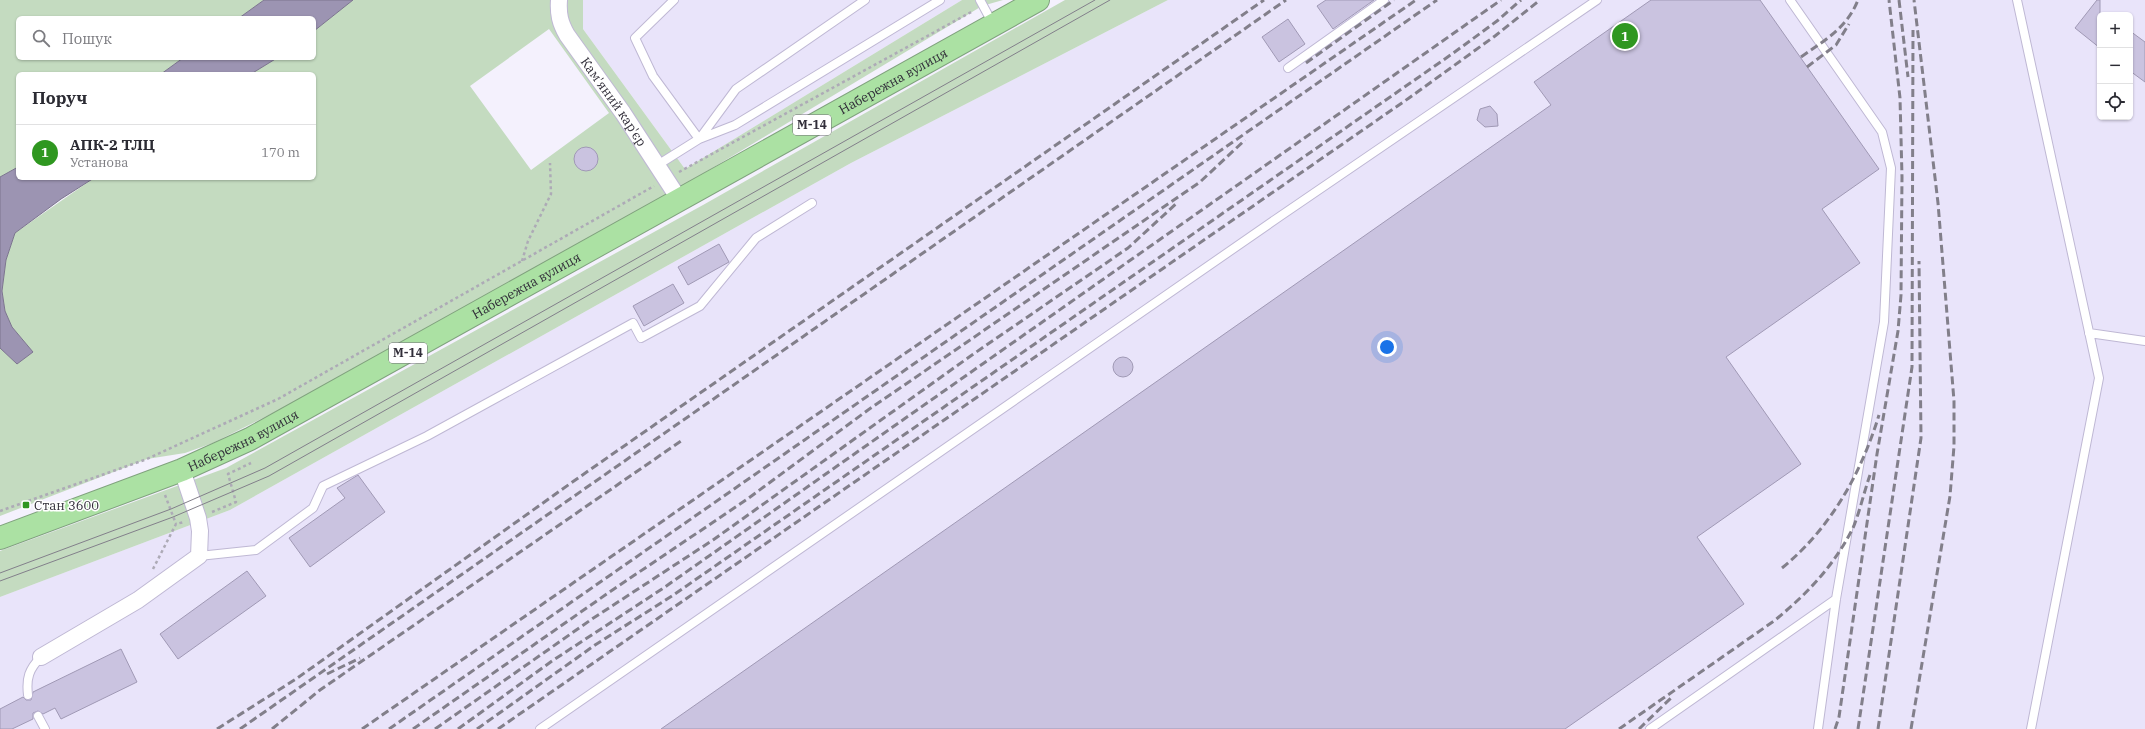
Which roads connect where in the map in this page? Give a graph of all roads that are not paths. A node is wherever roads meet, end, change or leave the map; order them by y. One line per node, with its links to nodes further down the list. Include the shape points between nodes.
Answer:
1 (559, 0): 14 (street, Кам'яний кар'єр, via 558,12 567,35 623,112)
2 (674, 0): 13 (lane, via 635,38 653,76)
3 (865, 0): 13 (lane, via 736,89)
4 (940, 0): 13 (lane, via 735,125)
5 (1038, 0): 11 (highway, Набережна вулиця / М-14)
6 (1384, 0): 12 (lane)
7 (1790, 0): 22 (lane, via 1882,132 1891,168 1884,322)
8 (2017, 0): 17 (lane)
9 (1591, 1): 27 (lane)
10 (981, 3): 11 (lane)
11 (994, 24): 15 (highway, Набережна вулиця / М-14)
12 (1288, 68)
13 (699, 139): 14 (lane)
14 (656, 166): 15 (street, Кам'яний кар'єр)
15 (679, 199): 19 (highway, Набережна вулиця / М-14, via 308,409)
16 (812, 203): 21 (lane, via 756,238 700,306 641,338 633,323 427,436 323,486 313,508 256,550)
17 (2089, 333): 18 (lane); 30 (lane, via 2099,378)
18 (2145, 340)
19 (182, 470): 20 (highway, Набережна вулиця / М-14); 21 (street, via 199,525)
20 (0, 538)
21 (199, 556): 23 (street, via 138,600)
22 (1836, 598): 28 (lane); 29 (lane)
23 (41, 657): 24 (lane, via 31,667 27,681)
24 (28, 695)
25 (38, 716): 26 (lane)
26 (45, 729)
27 (540, 729)
28 (1650, 729)
29 (1818, 729)
30 (2031, 729)

